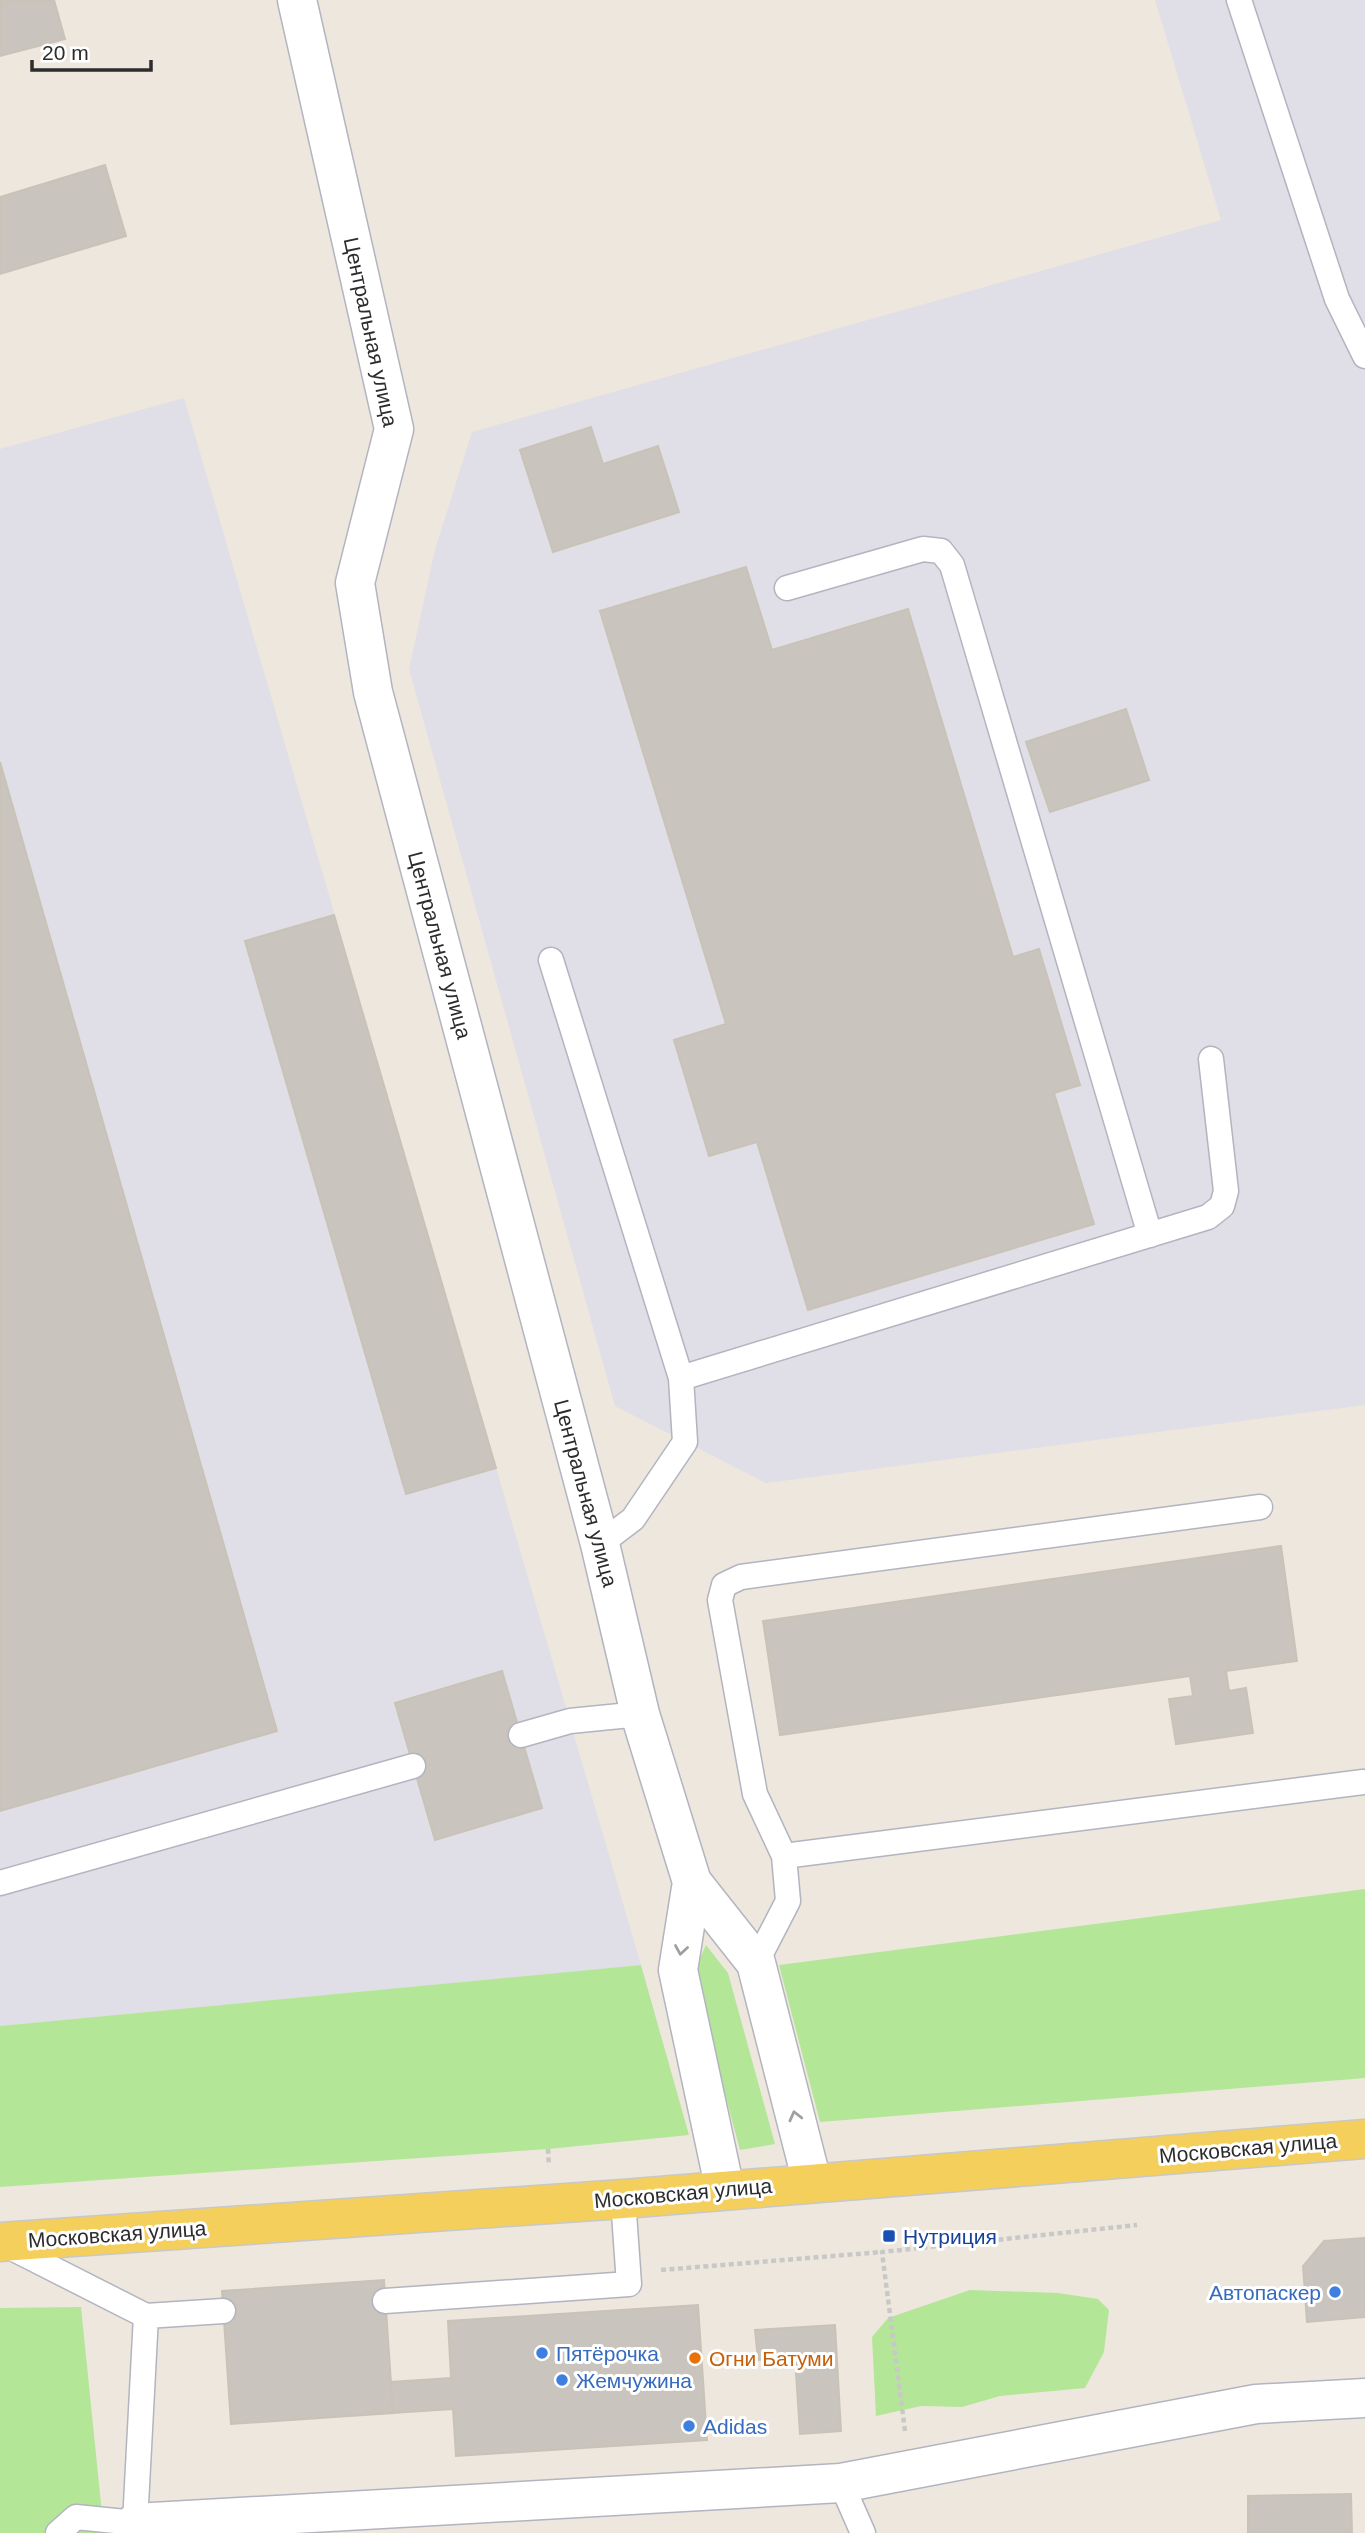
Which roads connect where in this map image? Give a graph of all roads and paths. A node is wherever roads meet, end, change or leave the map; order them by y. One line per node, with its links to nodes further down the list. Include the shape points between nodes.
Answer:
1 (298, 0): 10 (street, Центральная улица, via 394,429 355,583 373,692)
2 (1239, 0): 3 (lane, via 1337,299)
3 (1365, 356)
4 (787, 588): 7 (lane, via 923,549 942,551 952,565)
5 (551, 960): 8 (lane)
6 (1211, 1059): 7 (lane, via 1226,1191 1222,1206 1208,1217)
7 (1150, 1235): 8 (lane)
8 (681, 1378): 10 (lane, via 685,1442 634,1519)
9 (1260, 1507): 15 (lane, via 741,1577 724,1585 720,1600 755,1794)
10 (600, 1544): 11 (street, Центральная улица)
11 (640, 1714): 12 (lane, via 570,1721); 16 (street, Центральная улица)
12 (521, 1735)
13 (413, 1766): 17 (lane)
14 (1363, 1782): 15 (lane)
15 (784, 1856): 18 (lane, via 788,1901)
16 (692, 1882): 18 (street); 21 (street, one-way to 21, via 678,1969)
17 (0, 1884)
18 (756, 1963): 20 (street, one-way to 18)
19 (1365, 2139): 20 (main road, Московская улица)
20 (812, 2182): 21 (main road, Московская улица)
21 (725, 2190): 22 (main road, Московская улица)
22 (623, 2199): 24 (main road, Московская улица); 26 (lane)
23 (1137, 2225): 25 (path)
24 (0, 2242): 29 (lane)
25 (882, 2252): 26 (path); 31 (path, via 906,2439)
26 (627, 2273): 27 (lane, via 629,2284)
27 (385, 2301)
28 (223, 2311): 29 (lane)
29 (146, 2316): 33 (lane)
30 (1365, 2398): 31 (street, via 1256,2404)
31 (915, 2469): 32 (street)
32 (841, 2483): 33 (street); 35 (lane)
33 (135, 2522): 34 (lane, via 76,2517)
34 (58, 2533)
35 (863, 2533)

